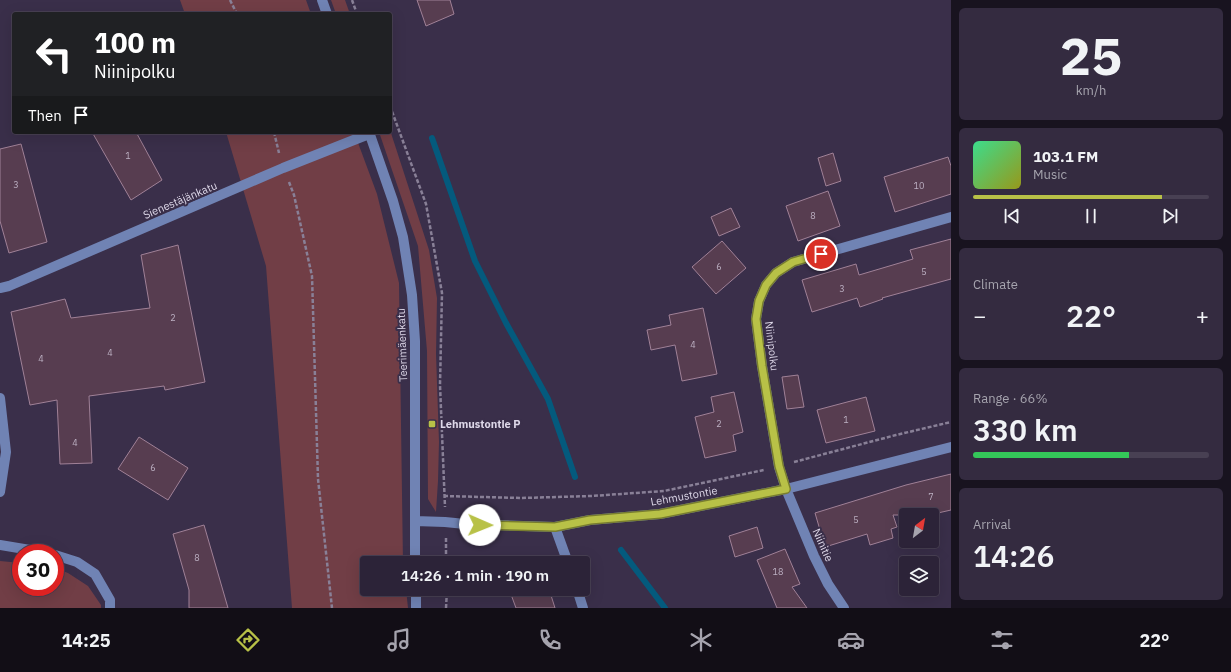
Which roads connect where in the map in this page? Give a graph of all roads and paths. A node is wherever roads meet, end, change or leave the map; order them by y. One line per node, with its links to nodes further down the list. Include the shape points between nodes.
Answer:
1 (230, 0): 4 (path)
2 (322, 0): 5 (street)
3 (352, 0): 6 (path)
4 (236, 12)
5 (326, 12)
6 (356, 12)
7 (392, 111): 20 (path, via 426,204 442,293 440,385)
8 (274, 134): 11 (path)
9 (367, 134): 11 (street, Sienestäjänkatu)
10 (369, 134): 21 (street, Teerimäenkatu, via 403,237 412,295 415,341)
11 (283, 168): 13 (street, Sienestäjänkatu); 34 (path, via 294,195 312,276 318,479)
12 (951, 217): 17 (street, Niinipolku, via 793,262 776,273 766,285 759,301 756,319)
13 (0, 288)
14 (0, 398): 19 (street, via 6,452)
15 (951, 422): 17 (path)
16 (951, 447): 18 (street, Lehmustontie)
17 (779, 466): 18 (street, Niinipolku); 20 (path, via 664,491 521,498)
18 (786, 489): 23 (street, Lehmustontie, via 660,514 590,520); 38 (street, Niinitie, via 814,556)
19 (0, 492)
20 (444, 496): 22 (path)
21 (415, 521): 22 (street, Lehmustontie); 26 (street, Teerimäenkatu)
22 (445, 522): 23 (street, Lehmustontie); 27 (path)
23 (555, 527): 28 (street)
24 (0, 545): 25 (street)
25 (12, 547)
26 (415, 556)
27 (446, 556)
28 (565, 556)
29 (64, 558): 33 (street, via 78,562 95,574 110,600)
30 (416, 596): 35 (street)
31 (446, 596): 36 (path)
32 (579, 596): 37 (street)
33 (110, 608)
34 (332, 608)
35 (416, 608)
36 (446, 608)
37 (583, 608)
38 (844, 608)

